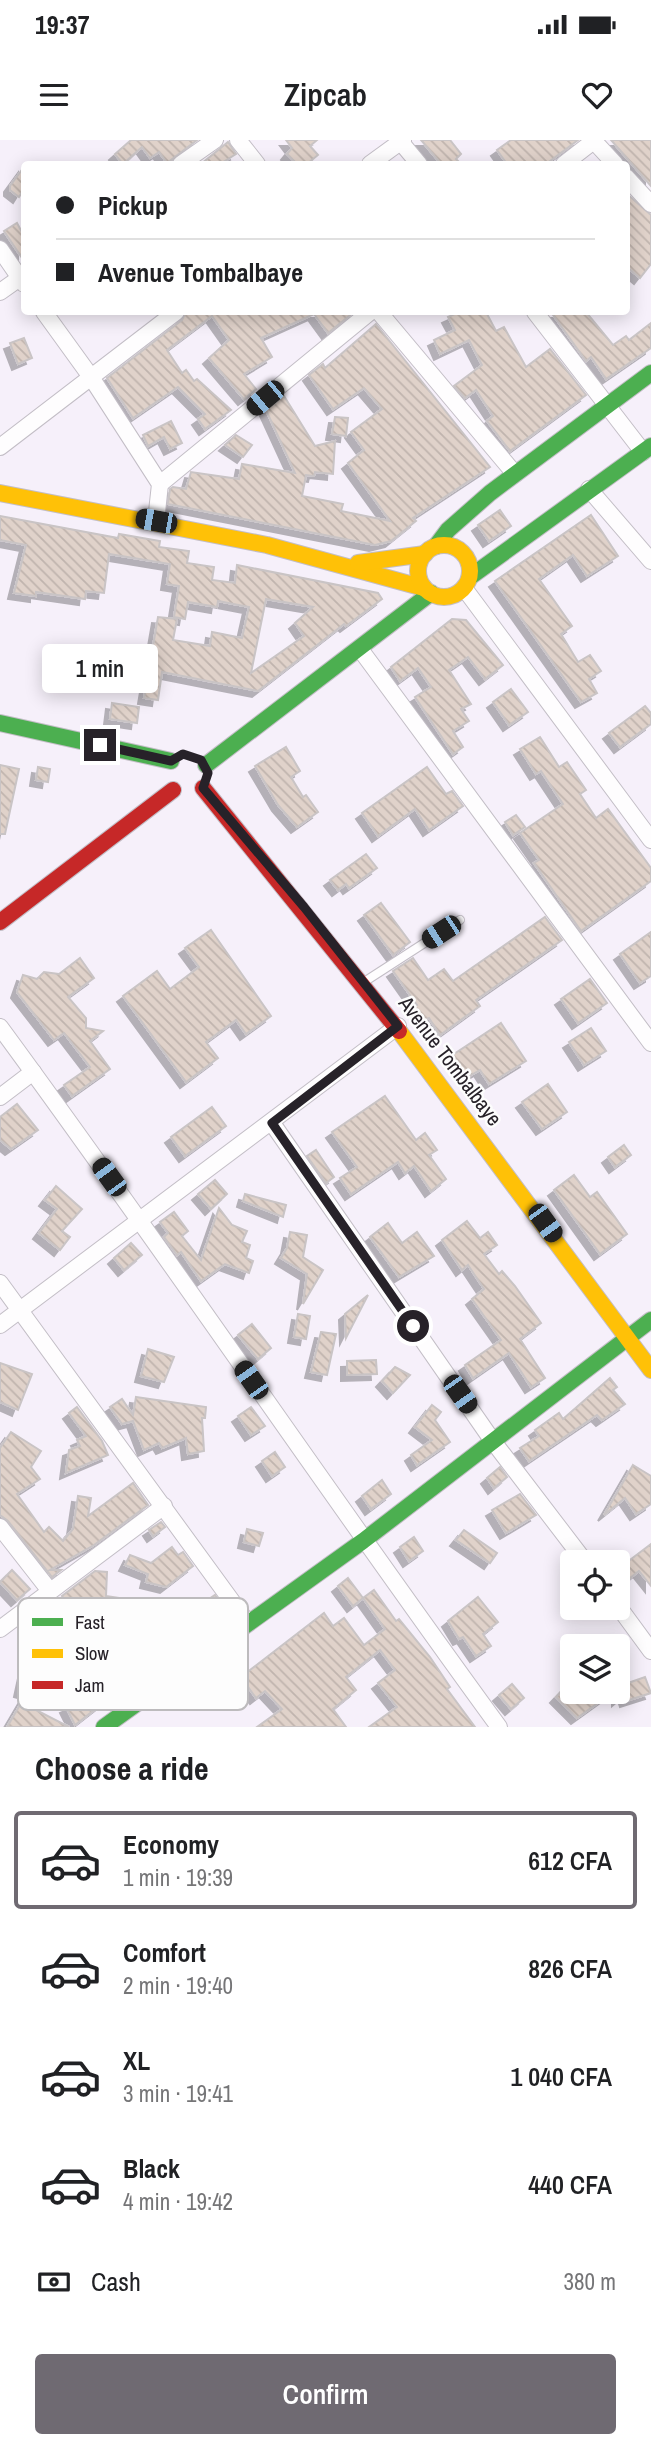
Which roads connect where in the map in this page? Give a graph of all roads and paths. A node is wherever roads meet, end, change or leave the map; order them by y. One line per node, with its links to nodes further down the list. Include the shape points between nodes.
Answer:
1 (215, 140): 5 (street)
2 (237, 140): 6 (street)
3 (594, 140): 9 (street); 10 (street)
4 (401, 141): 7 (street); 8 (street)
5 (185, 161)
6 (254, 161)
7 (374, 161)
8 (417, 161)
9 (568, 161)
10 (612, 161)
11 (630, 181): 12 (street)
12 (651, 204)
13 (0, 249): 14 (street)
14 (21, 276)
15 (21, 280): 16 (street)
16 (0, 292)
17 (46, 315): 23 (street)
18 (172, 315): 23 (street)
19 (366, 315): 28 (street)
20 (382, 315): 27 (street)
21 (537, 315): 24 (street)
22 (651, 373): 24 (street)
23 (92, 377): 25 (street); 28 (street)
24 (609, 404): 26 (street); 27 (street)
25 (0, 447)
26 (647, 449): 29 (street)
27 (515, 474): 32 (street)
28 (160, 484): 31 (street)
29 (589, 489): 33 (street); 35 (street)
30 (0, 493): 31 (street)
31 (156, 521): 34 (street)
32 (430, 550): 34 (street); 35 (street, via 458,548 470,566); 36 (street, via 418,567)
33 (651, 561)
34 (351, 564): 36 (street)
35 (467, 583): 36 (street, via 448,597); 43 (street)
36 (428, 590): 37 (street)
37 (360, 649): 40 (street); 49 (street)
38 (0, 723): 39 (street)
39 (171, 761): 40 (street, via 189,754); 42 (street, via 166,776)
40 (206, 765): 41 (street)
41 (203, 788): 42 (street, via 189,795); 46 (street, Avenue Tombalbaye)
42 (173, 790): 45 (street)
43 (651, 840)
44 (460, 920): 46 (lane)
45 (0, 922)
46 (364, 982): 47 (street, Avenue Tombalbaye)
47 (398, 1026): 52 (street); 58 (street, Avenue Tombalbaye)
48 (0, 1027): 50 (street)
49 (651, 1043)
50 (33, 1072): 51 (street); 53 (street)
51 (0, 1097)
52 (272, 1123): 53 (street); 60 (street)
53 (139, 1219): 55 (street); 63 (street)
54 (0, 1283): 55 (street)
55 (20, 1310): 57 (street); 61 (street)
56 (651, 1320): 58 (street)
57 (0, 1325)
58 (627, 1337): 59 (street, Avenue Tombalbaye); 60 (street)
59 (651, 1370)
60 (492, 1440): 63 (street); 64 (street)
61 (164, 1506): 65 (street); 67 (street)
62 (0, 1527): 65 (street)
63 (363, 1541): 70 (street); 75 (street)
64 (576, 1550)
65 (50, 1591): 66 (street)
66 (41, 1598)
67 (230, 1598)
68 (18, 1615): 71 (street)
69 (628, 1620): 72 (street)
70 (248, 1621)
71 (0, 1629)
72 (651, 1651)
73 (127, 1710): 74 (street)
74 (104, 1727)
75 (499, 1727)

